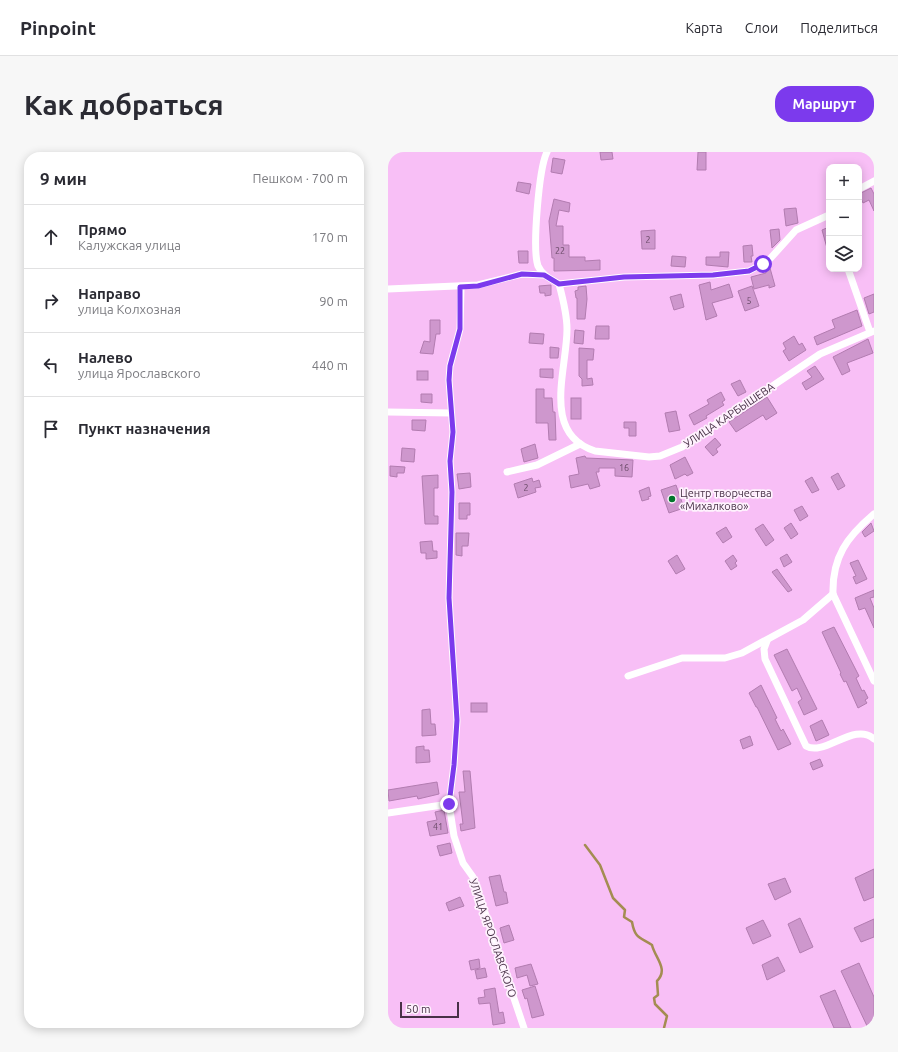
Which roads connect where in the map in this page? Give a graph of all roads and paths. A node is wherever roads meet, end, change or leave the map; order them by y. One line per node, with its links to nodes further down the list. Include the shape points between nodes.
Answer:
1 (547, 152): 6 (street, via 536,232 537,263)
2 (874, 181): 3 (street)
3 (862, 187)
4 (826, 216): 7 (street, via 796,230 768,261 749,271 713,275 624,277)
5 (849, 272): 10 (street)
6 (544, 275): 7 (street); 8 (street, via 522,274 478,286)
7 (559, 284): 13 (street, via 567,330 561,390 562,417 567,430)
8 (460, 287): 9 (street); 12 (street, УЛИЦА ЯРОСЛАВСКОГО, via 460,329 450,366)
9 (388, 289)
10 (872, 331): 13 (street, УЛИЦА КАРБЫШЕВА, via 820,354 692,440 667,453 644,457 595,451)
11 (388, 412): 12 (street)
12 (451, 413): 21 (street, УЛИЦА ЯРОСЛАВСКОГО, via 453,439 450,461 452,492 449,598 457,720)
13 (580, 444): 14 (street, via 537,464)
14 (507, 472)
15 (874, 514): 16 (street, via 851,535 843,549 835,571)
16 (833, 594): 17 (street, via 802,620); 19 (street)
17 (767, 641): 18 (street, via 733,656 682,658); 20 (street, via 764,649 766,659 806,746 814,749 859,734 868,734)
18 (628, 676)
19 (874, 680)
20 (874, 739)
21 (449, 804): 22 (street); 23 (street, УЛИЦА ЯРОСЛАВСКОГО, via 454,836 463,863 473,877)
22 (388, 813)
23 (524, 1028)

